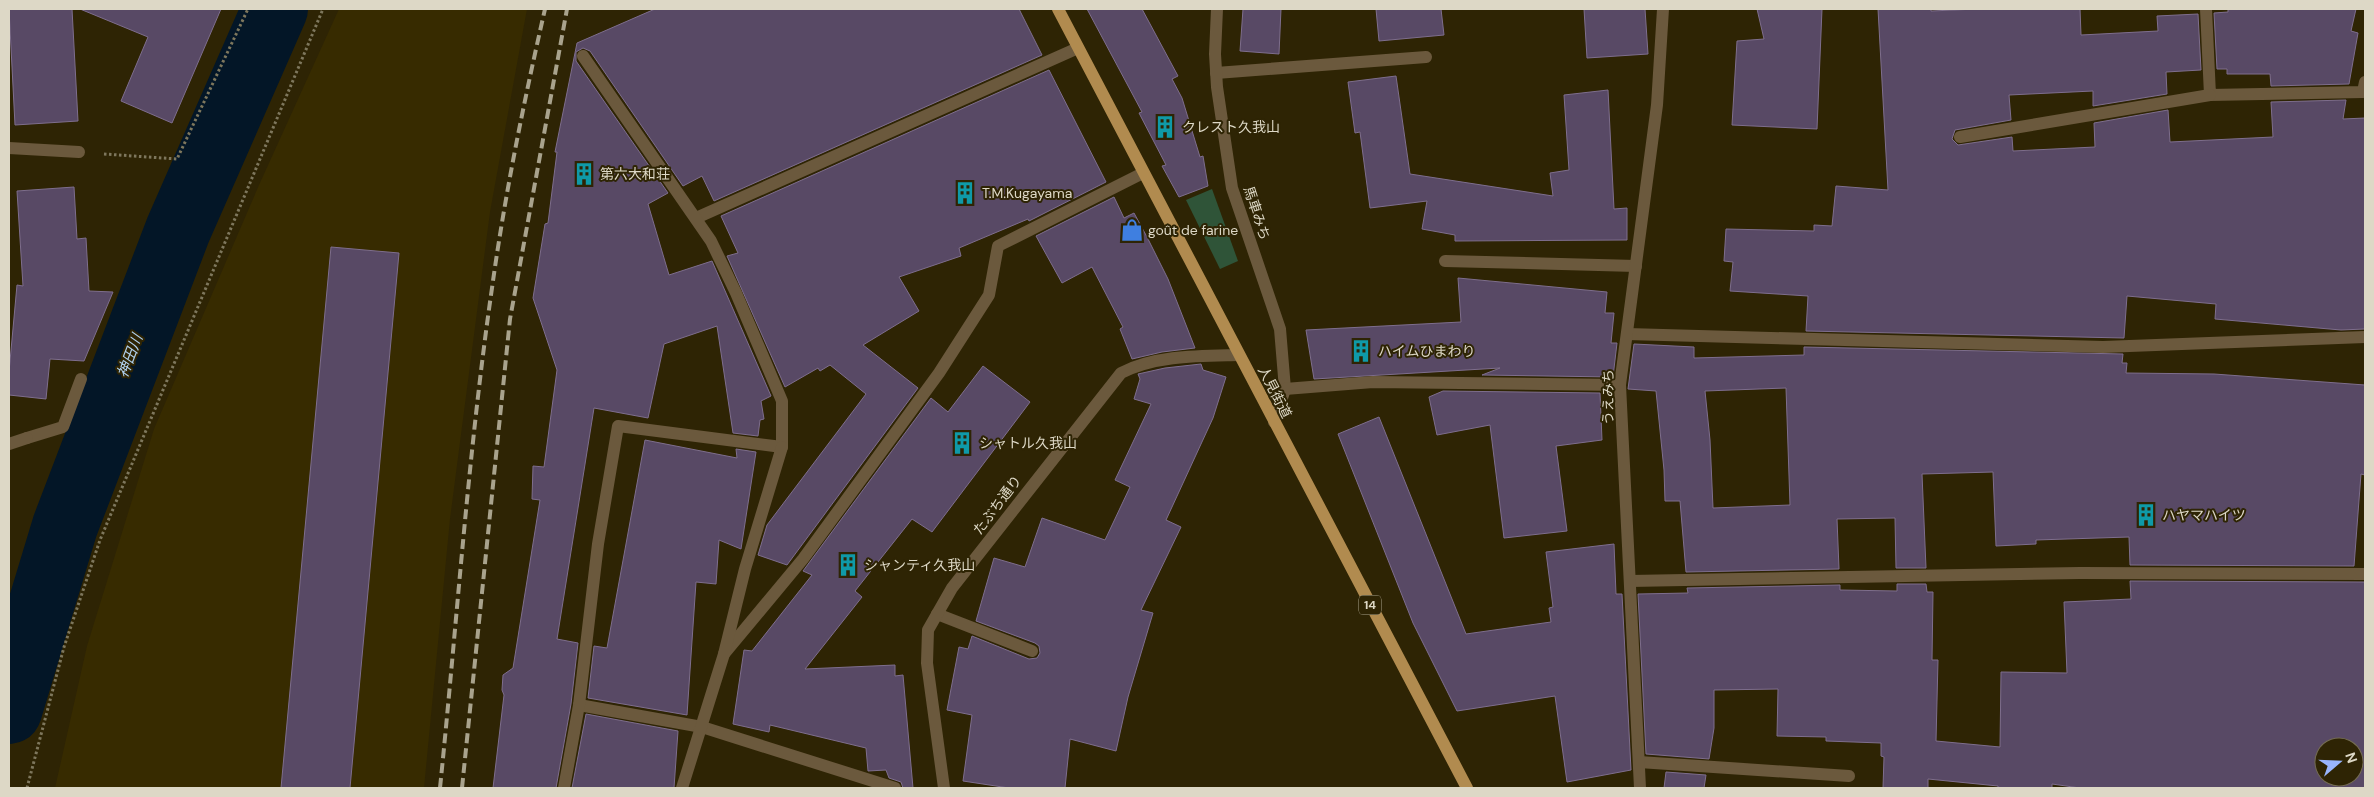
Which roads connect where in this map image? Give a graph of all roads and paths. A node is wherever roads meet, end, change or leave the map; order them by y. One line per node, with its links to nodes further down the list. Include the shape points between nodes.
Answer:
1 (248, 9): 15 (path, via 177,159)
2 (323, 9): 38 (path, via 100,540 64,647)
3 (1058, 9): 7 (main road, 人見街道 / 14)
4 (1216, 9): 10 (street, 馬車みち)
5 (1663, 9): 19 (street, うえみち, via 1657,105)
6 (2206, 9): 12 (street)
7 (1078, 48): 16 (main road, 人見街道 / 14); 17 (street)
8 (583, 56): 17 (street)
9 (1426, 57): 10 (street)
10 (1216, 73): 25 (street, 馬車みち, via 1232,188 1280,329)
11 (2365, 82): 12 (street, via 2363,92)
12 (2210, 95): 13 (street)
13 (1960, 137)
14 (9, 148): 15 (street)
15 (79, 152)
16 (1143, 173): 22 (main road, 人見街道 / 14); 33 (street, via 998,246 989,294 939,373 803,559)
17 (696, 218): 28 (street, via 736,293 782,401)
18 (1445, 261): 19 (street)
19 (1636, 266): 20 (street, うえみち)
20 (1627, 334): 21 (street, via 2103,347); 24 (street, うえみち)
21 (2365, 336)
22 (1239, 355): 26 (main road, 人見街道 / 14); 31 (street, たぶち通り, via 1194,356 1139,363 1120,373 952,588)
23 (81, 379): 27 (street, via 63,427)
24 (1620, 385): 25 (street, via 1373,382); 30 (street, うえみち)
25 (1285, 389): 26 (street, 馬車みち)
26 (1274, 422): 43 (main road, 人見街道 / 14)
27 (9, 444)
28 (782, 447): 33 (street, via 745,569); 34 (street, via 618,426 598,544)
29 (2365, 574): 30 (street, via 2080,573)
30 (1630, 581): 36 (street, うえみち)
31 (937, 614): 32 (street); 42 (street, たぶち通り, via 928,630 927,664)
32 (1032, 651)
33 (724, 654): 35 (street)
34 (579, 705): 35 (street); 39 (street)
35 (702, 727): 40 (street); 41 (street)
36 (1639, 762): 37 (street); 44 (street, うえみち)
37 (1850, 776)
38 (27, 788)
39 (564, 788)
40 (682, 788)
41 (895, 788)
42 (944, 788)
43 (1467, 788)
44 (1640, 788)

